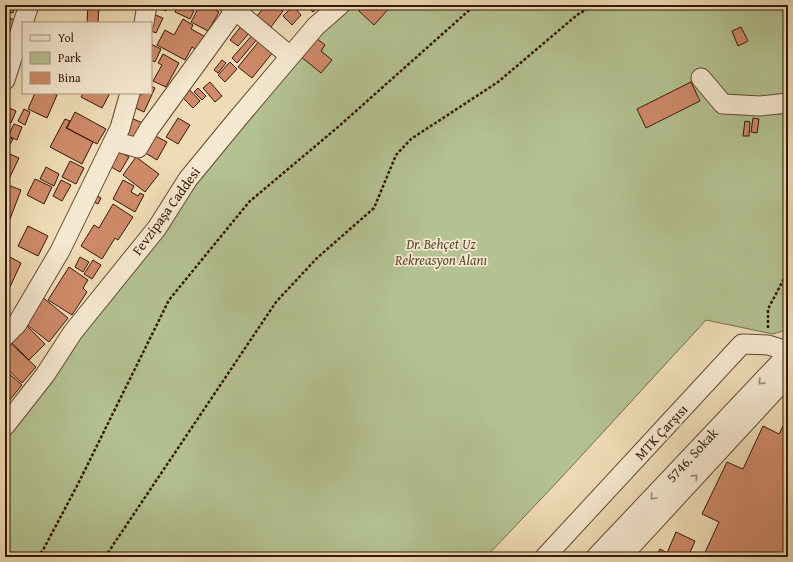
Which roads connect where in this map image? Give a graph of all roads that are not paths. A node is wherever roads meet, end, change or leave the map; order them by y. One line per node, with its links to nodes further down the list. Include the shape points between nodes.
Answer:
1 (29, 5): 5 (street)
2 (147, 5): 6 (street)
3 (340, 5): 8 (street, Fevzipaşa Caddesi, via 316,26)
4 (234, 7): 8 (street); 13 (street, via 138,148)
5 (23, 22)
6 (144, 22)
7 (22, 26): 10 (street)
8 (290, 56): 17 (street, Fevzipaşa Caddesi, via 188,179 157,228 73,332)
9 (701, 78): 12 (street, via 723,104 760,106)
10 (5, 80)
11 (130, 94): 13 (street)
12 (788, 103)
13 (114, 142): 14 (street, via 60,251 17,324)
14 (5, 336)
15 (788, 352): 18 (street, MTK Çarşısı, via 768,345 742,344); 19 (street, 5746. Sokak, one-way to 19)
16 (788, 376): 20 (street, 5746. Sokak, one-way to 16)
17 (5, 426)
18 (547, 556)
19 (596, 557)
20 (621, 557)

